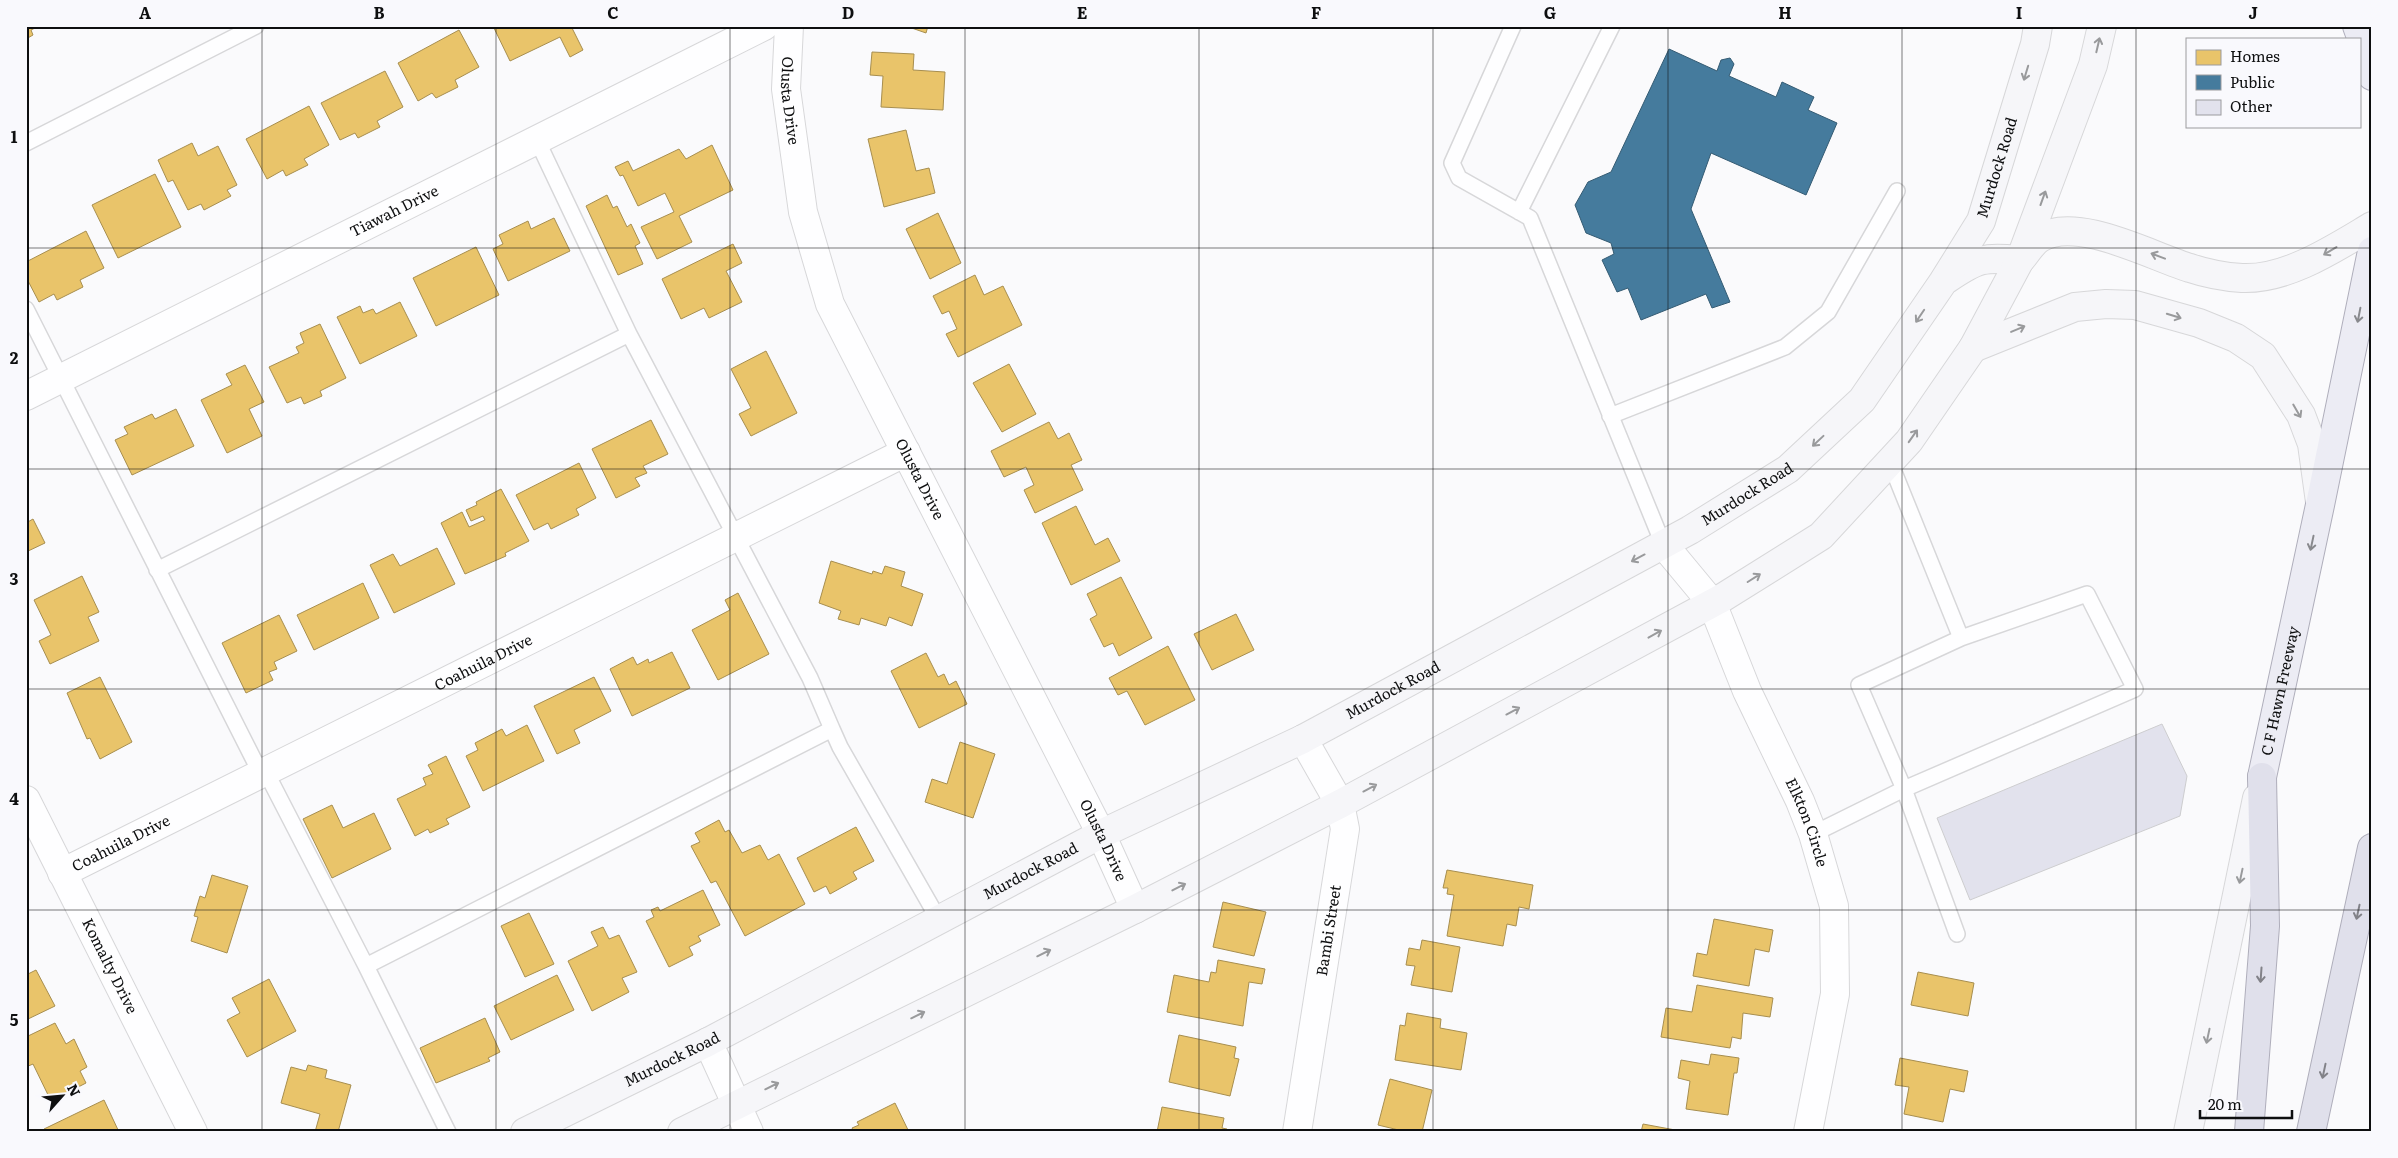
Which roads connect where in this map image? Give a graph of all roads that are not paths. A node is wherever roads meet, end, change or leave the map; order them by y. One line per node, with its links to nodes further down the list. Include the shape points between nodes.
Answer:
1 (256, 26): 11 (lane)
2 (764, 26): 10 (street, Tiawah Drive)
3 (789, 26): 24 (street, Olusta Drive, via 786,89 803,212 830,304)
4 (1513, 26): 13 (lane, via 1452,163 1459,178)
5 (1612, 26): 13 (lane)
6 (2038, 26): 17 (main road, Murdock Road, one-way to 17, via 1981,222)
7 (2102, 26): 16 (main road, one-way to 7, via 2093,65)
8 (2357, 26): 9 (main road)
9 (2372, 76)
10 (537, 140): 19 (lane); 21 (street, Tiawah Drive)
11 (26, 143)
12 (1897, 191): 23 (lane, via 1828,312 1784,347)
13 (1519, 212): 23 (lane, via 1530,218)
14 (2372, 226): 16 (main road, one-way to 16, via 2313,261 2276,273 2243,278 2191,268 2105,236 2061,232 2040,238)
15 (2372, 250): 26 (main road, C F Hawn Freeway, one-way to 26)
16 (2020, 260): 17 (main road, via 1988,257); 20 (main road)
17 (1943, 282): 28 (main road, Murdock Road, one-way to 28, via 1862,400 1788,469)
18 (26, 309): 21 (lane)
19 (629, 334): 27 (lane); 29 (lane)
20 (1973, 348): 25 (main road, one-way to 20, via 1909,441); 26 (main road, one-way to 26, via 2074,307 2106,304 2135,305 2236,338 2263,356 2301,415 2312,444)
21 (62, 379): 22 (street, Tiawah Drive); 29 (lane)
22 (26, 396)
23 (1610, 416): 28 (lane)
24 (906, 452): 27 (street, Coahuila Drive); 39 (street, Olusta Drive)
25 (1890, 462): 30 (main road, one-way to 25, via 1821,536); 31 (lane)
26 (2320, 505): 35 (main road, C F Hawn Freeway, one-way to 35)
27 (737, 538): 32 (lane, via 810,678); 34 (street, Coahuila Drive)
28 (1663, 544): 30 (street, Elkton Circle); 33 (main road, Murdock Road, one-way to 33)
29 (158, 570): 34 (lane)
30 (1712, 603): 38 (main road, one-way to 30); 40 (street, Elkton Circle, via 1748,692)
31 (1961, 638): 36 (lane, via 1859,685); 36 (lane, via 2087,594 2135,689)
32 (832, 728): 44 (lane); 46 (lane)
33 (1303, 738): 38 (street, Bambi Street); 39 (main road, Murdock Road)
34 (263, 773): 42 (street, Coahuila Drive); 46 (lane)
35 (2262, 777): 56 (main road, C F Hawn Freeway, one-way to 56); 57 (highway, one-way to 57, via 2265,926)
36 (1904, 789): 40 (lane); 45 (lane)
37 (26, 800): 42 (street, Komalty Drive)
38 (1340, 804): 43 (main road, one-way to 38); 54 (street, Bambi Street, via 1345,829)
39 (1101, 834): 43 (street, Olusta Drive); 44 (main road, Murdock Road)
40 (1813, 834): 55 (street, Elkton Circle, via 1834,906 1835,994)
41 (2372, 848): 58 (highway, one-way to 58)
42 (62, 873): 49 (street, Komalty Drive)
43 (1135, 908): 48 (main road, one-way to 43)
44 (939, 920): 47 (main road, Murdock Road)
45 (1957, 934)
46 (366, 966): 50 (lane)
47 (708, 1042): 48 (street); 51 (main road, Murdock Road)
48 (735, 1105): 52 (main road); 53 (street)
49 (193, 1132)
50 (448, 1132)
51 (525, 1132)
52 (682, 1132)
53 (749, 1132)
54 (1297, 1132)
55 (1808, 1132)
56 (2188, 1132)
57 (2249, 1132)
58 (2311, 1132)

